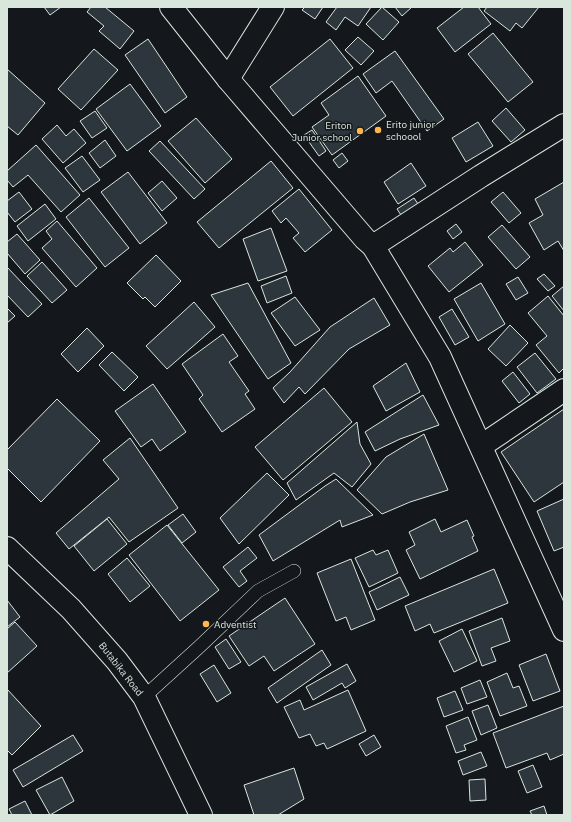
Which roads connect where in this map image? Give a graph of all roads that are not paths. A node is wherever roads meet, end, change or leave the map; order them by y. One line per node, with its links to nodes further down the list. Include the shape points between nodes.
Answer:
1 (171, 7): 3 (street)
2 (273, 7): 3 (street)
3 (228, 79): 5 (street)
4 (564, 125): 5 (street)
5 (373, 246): 7 (street, via 440,357)
6 (564, 390): 7 (street)
7 (481, 446): 10 (street)
8 (7, 548): 11 (street, Butabika Road, via 71,609 117,661)
9 (294, 571): 11 (lane, via 258,591)
10 (564, 630)
11 (144, 697): 12 (street, Butabika Road)
12 (201, 815)

